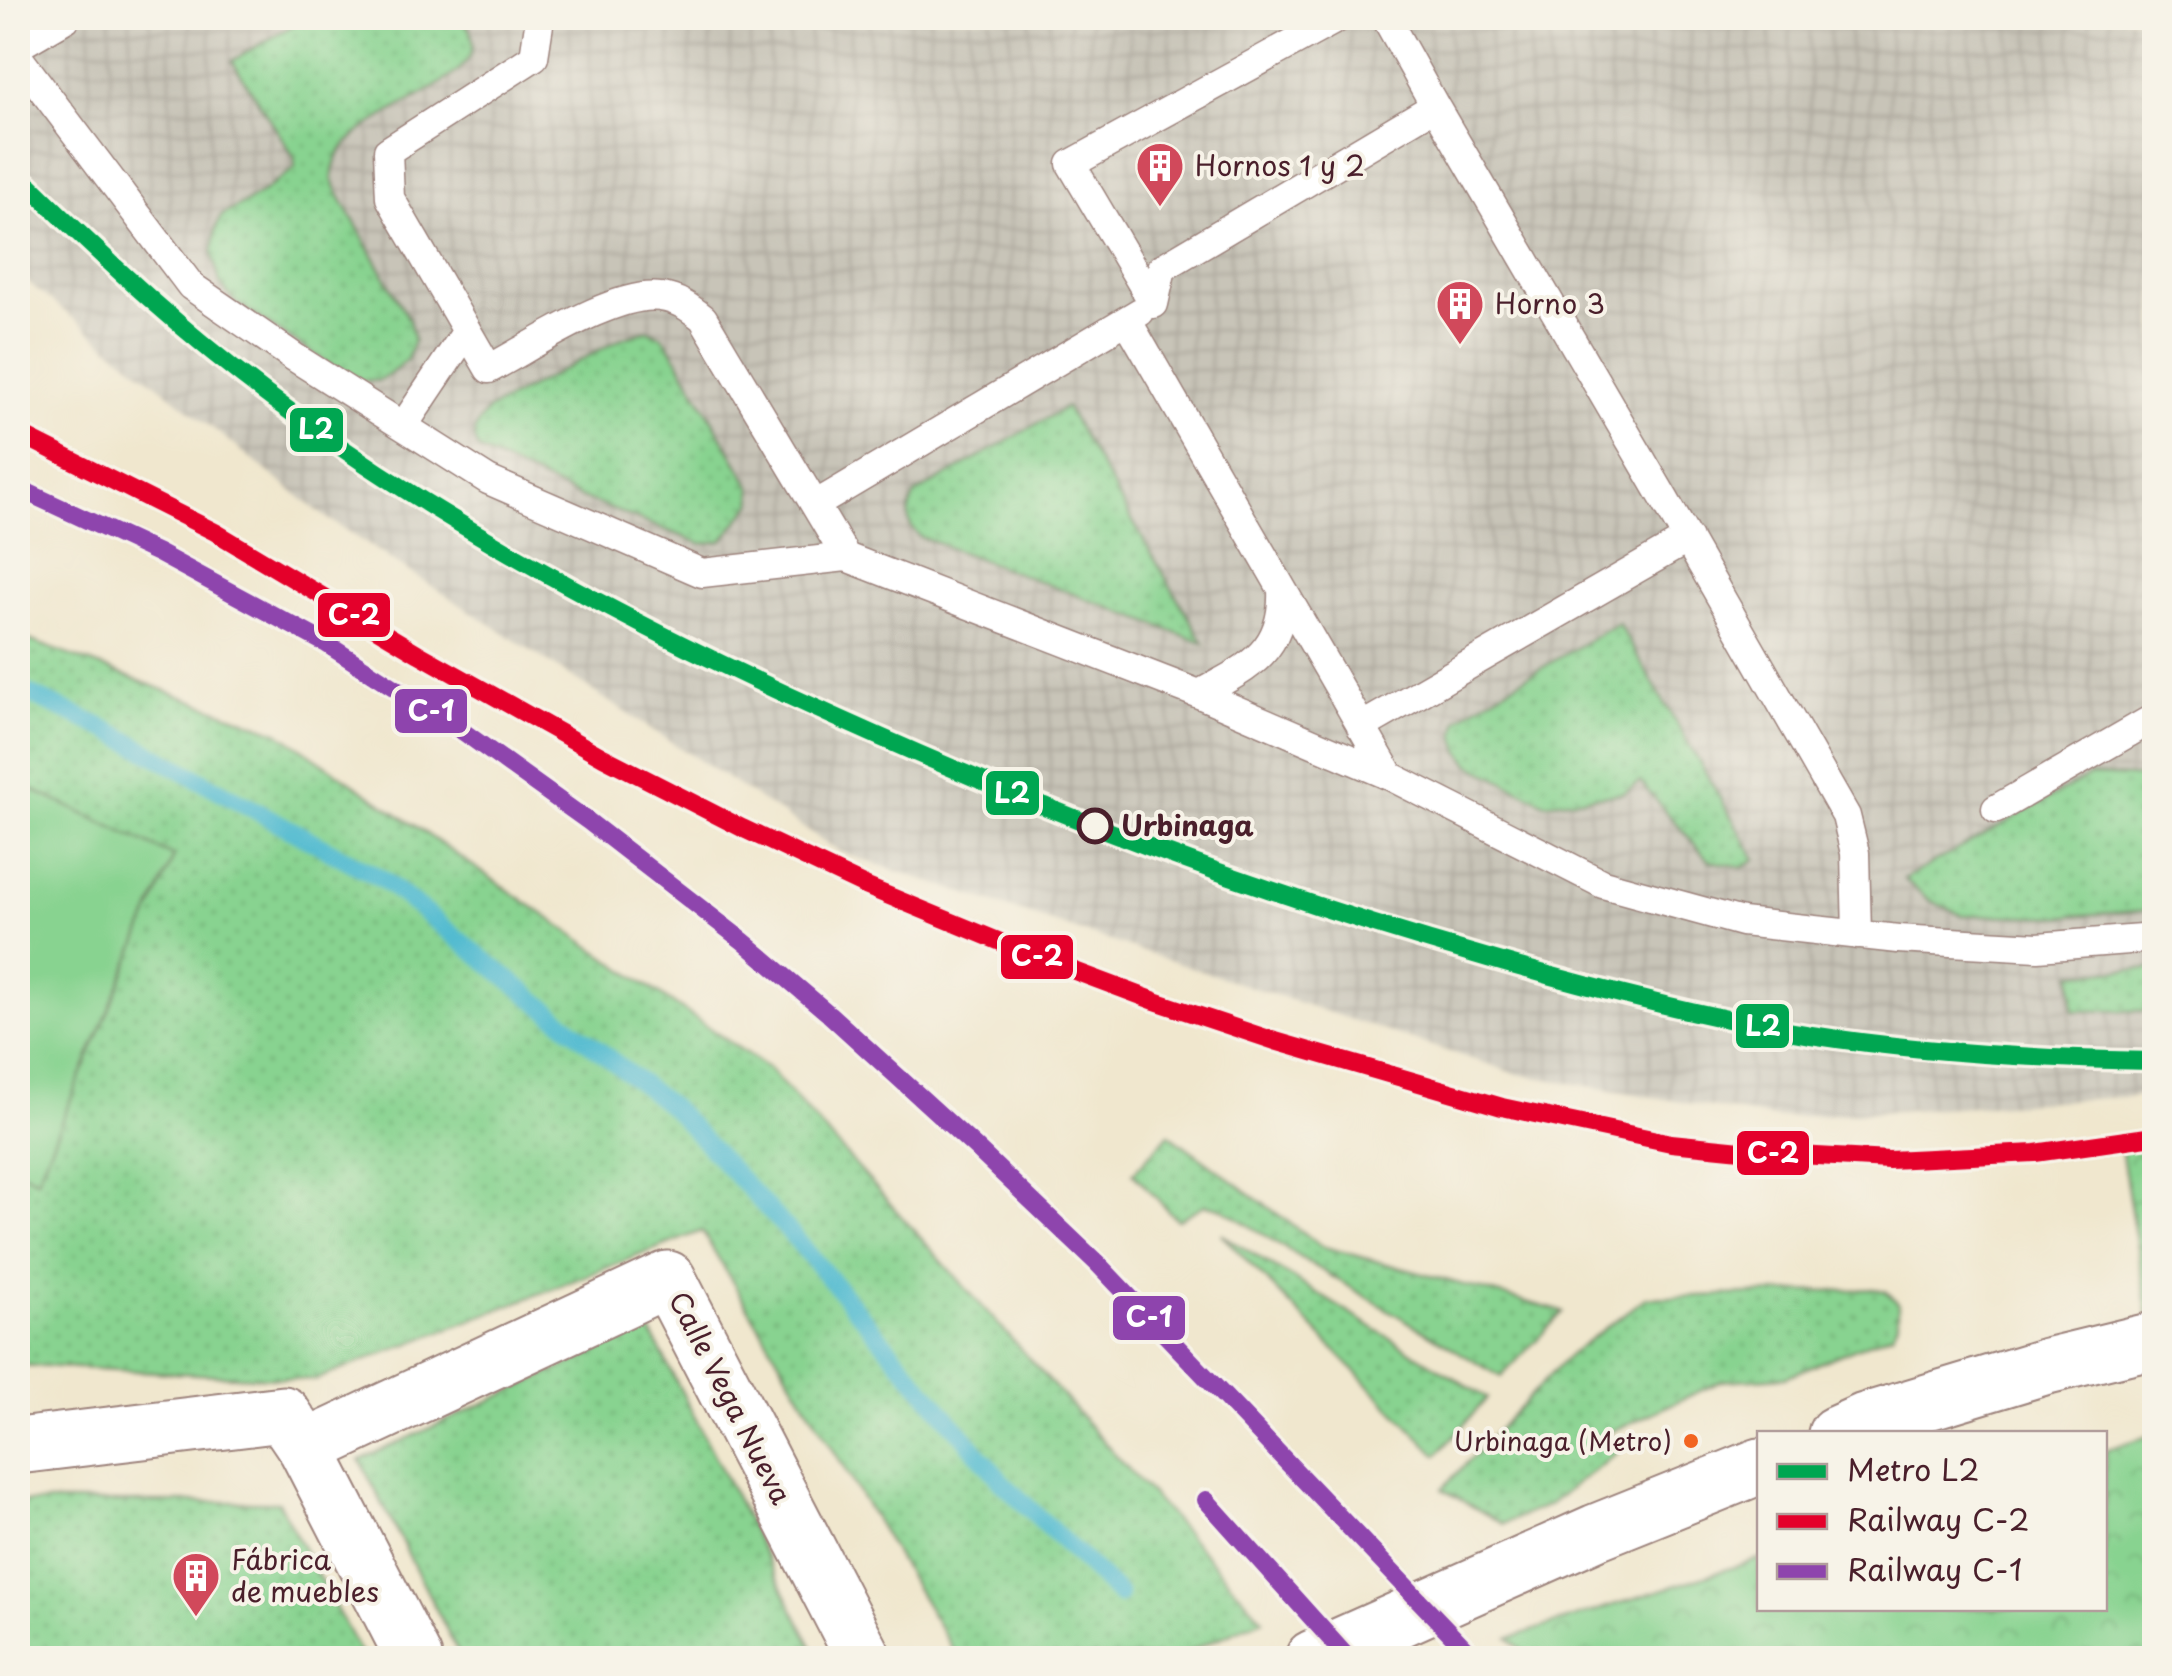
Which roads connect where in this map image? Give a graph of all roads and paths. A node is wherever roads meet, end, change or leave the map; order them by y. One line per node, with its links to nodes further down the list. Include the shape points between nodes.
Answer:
1 (66, 18): 5 (lane)
2 (540, 18): 10 (lane, via 534,57 388,150 390,198)
3 (1338, 18): 8 (lane, via 1071,164)
4 (1386, 18): 7 (lane)
5 (18, 46)
6 (18, 57): 11 (lane, via 191,286)
7 (1435, 106): 8 (lane, via 1162,268); 13 (lane)
8 (1154, 304): 9 (lane)
9 (1127, 320): 12 (lane); 15 (lane)
10 (467, 331): 11 (lane); 12 (lane, via 489,370 624,301 660,296 684,304 703,318)
11 (404, 425): 14 (lane, via 488,480 702,574)
12 (814, 505): 14 (lane)
13 (1688, 539): 18 (lane); 21 (lane, via 1846,816 1855,854)
14 (846, 557): 16 (lane)
15 (1282, 590): 16 (lane, via 1279,623 1267,649); 18 (lane)
16 (1199, 694): 19 (lane)
17 (2154, 718): 20 (lane)
18 (1360, 727): 19 (lane)
19 (1390, 776): 21 (lane, via 1603,884 1742,922)
20 (1996, 809)
21 (1857, 934): 22 (lane, via 2038,947)
22 (2154, 938)
23 (2154, 1340): 25 (street, via 2047,1366)
24 (294, 1431): 26 (street, Calle Vega Nueva); 28 (street); 29 (street, Calle Vega Nueva, via 668,1279)
25 (1843, 1431)
26 (18, 1446)
27 (1757, 1467): 30 (street)
28 (414, 1658)
29 (864, 1658)
30 (1313, 1658)

